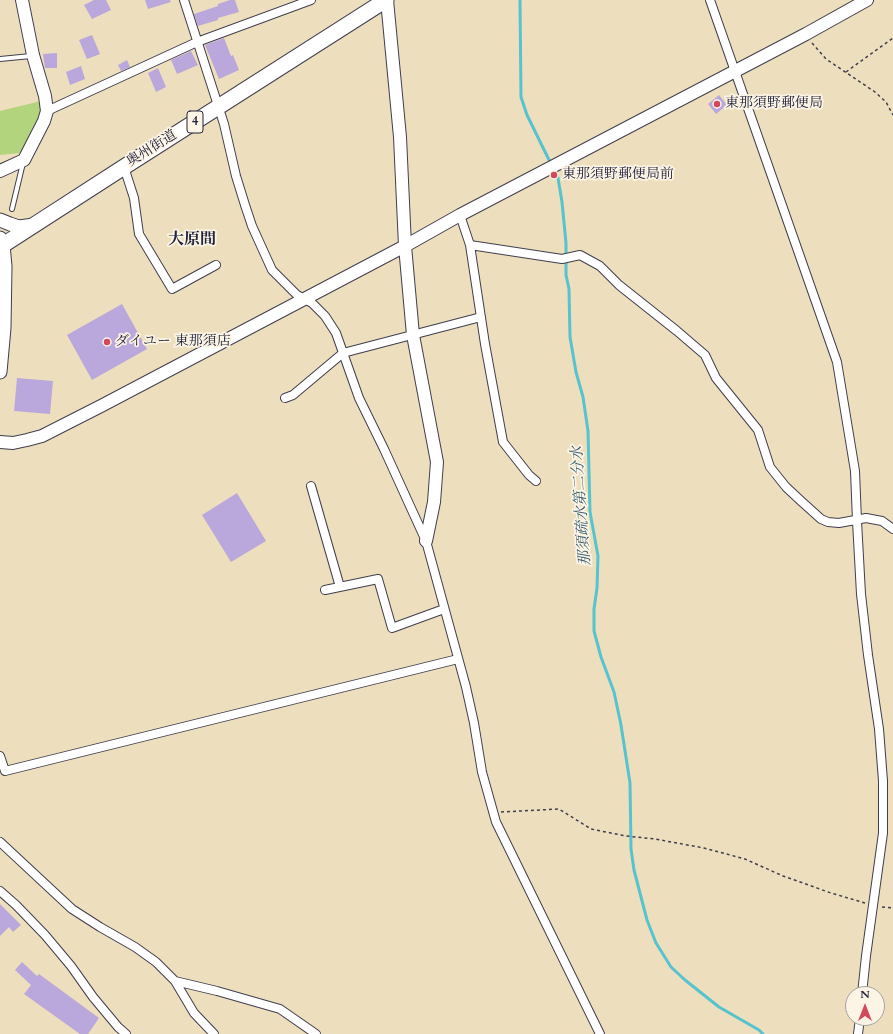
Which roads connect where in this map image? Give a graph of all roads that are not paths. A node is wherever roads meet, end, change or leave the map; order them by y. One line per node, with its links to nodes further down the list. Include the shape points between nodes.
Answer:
1 (22, 0): 8 (street)
2 (184, 0): 7 (street)
3 (311, 0): 7 (street)
4 (386, 0): 11 (highway, 奥州街道 / 4); 22 (street, via 400,137)
5 (710, 0): 10 (street)
6 (867, 0): 10 (street)
7 (197, 42): 11 (street); 12 (street)
8 (33, 56): 9 (lane); 12 (street)
9 (0, 59)
10 (735, 71): 17 (street); 33 (street, via 837,362 856,471)
11 (218, 107): 14 (highway, 奥州街道 / 4); 24 (street, via 245,205 272,270)
12 (48, 111): 13 (street)
13 (24, 160): 15 (street); 16 (lane)
14 (124, 166): 19 (highway, 奥州街道 / 4); 23 (street, via 134,198 139,234 172,289)
15 (0, 171)
16 (12, 209)
17 (460, 215): 21 (street); 22 (street)
18 (0, 220): 19 (main road, via 19,227)
19 (34, 225): 20 (highway, 奥州街道 / 4)
20 (1, 243): 28 (main road, via 5,266)
21 (470, 245): 25 (street); 33 (street, via 562,259 580,255 600,266 619,285 678,330 705,356 716,378 758,430 770,466 786,487 821,519 839,523)
22 (405, 246): 24 (street); 26 (street)
23 (216, 265)
24 (304, 299): 27 (street, via 325,316 336,333); 30 (street, via 42,436 13,443)
25 (481, 317): 26 (street); 31 (street, via 503,442)
26 (413, 335): 27 (street); 35 (street, via 436,462 434,502)
27 (343, 352): 29 (street, via 293,395); 35 (street, via 359,398)
28 (0, 372)
29 (285, 398)
30 (0, 442)
31 (536, 481)
32 (311, 486): 36 (street)
33 (857, 520): 34 (street, via 866,518 882,521); 44 (street, via 861,594 879,729 883,781 883,833)
34 (893, 529)
35 (426, 541): 38 (street)
36 (340, 587): 37 (street); 38 (street, via 378,579 392,628)
37 (325, 590)
38 (444, 609): 39 (street)
39 (458, 658): 40 (street, via 5,771); 48 (street, via 474,723 482,772 496,822)
40 (0, 756)
41 (0, 842): 43 (street, via 72,910 156,962)
42 (0, 891): 45 (street, via 45,935 93,997)
43 (175, 981): 46 (street, via 194,1013); 47 (street, via 280,1009)
44 (863, 986)
45 (126, 1034)
46 (214, 1034)
47 (316, 1034)
48 (600, 1034)

